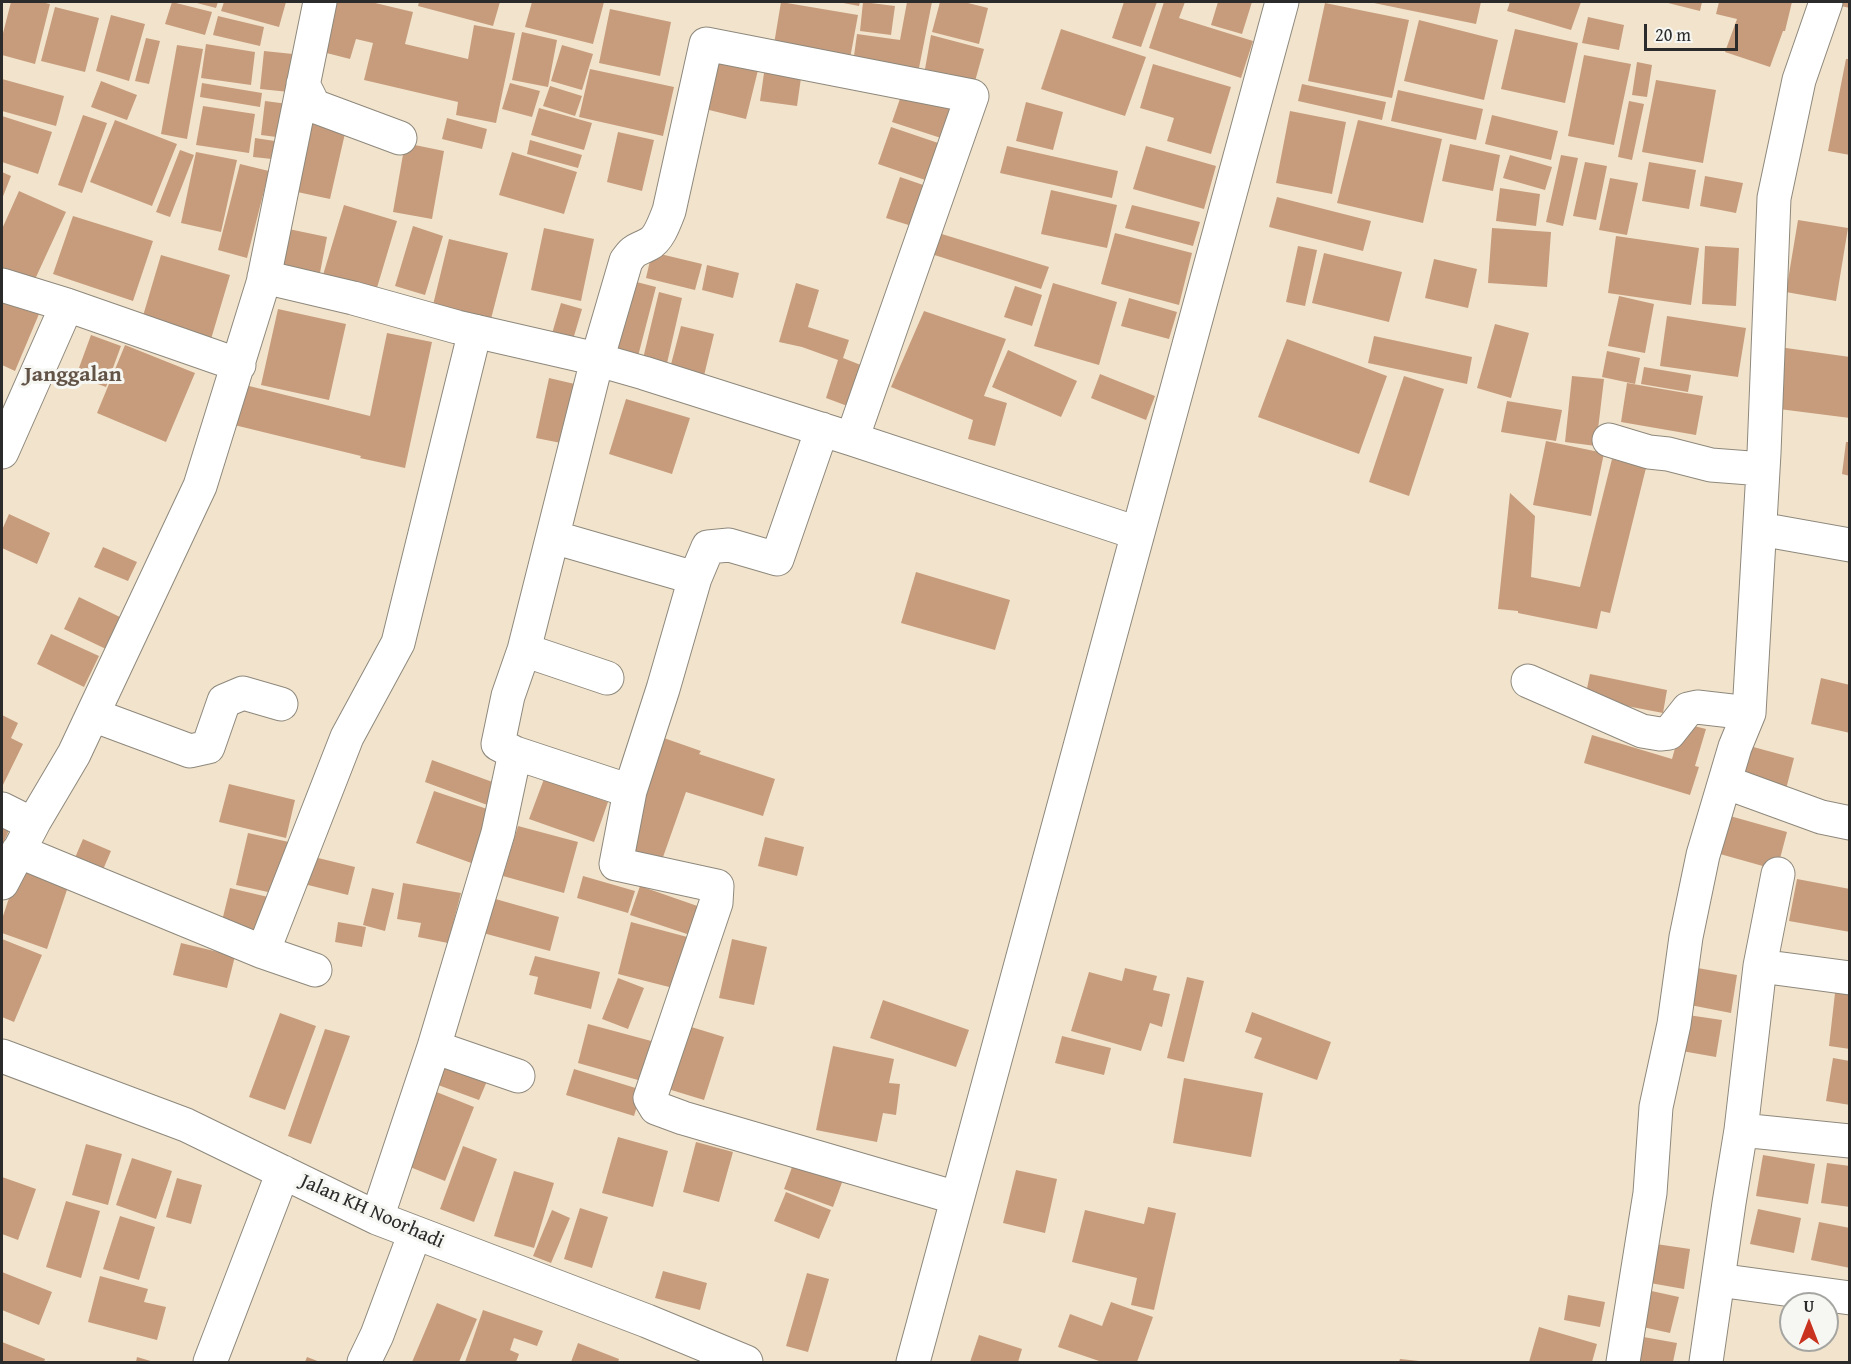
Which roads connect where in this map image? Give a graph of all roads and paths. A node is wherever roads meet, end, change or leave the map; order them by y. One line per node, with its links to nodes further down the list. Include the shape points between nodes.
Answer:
1 (320, 2): 4 (street)
2 (1282, 2): 17 (street)
3 (1826, 2): 15 (street, via 1799,80 1774,198)
4 (303, 84): 5 (street, via 314,105); 6 (street)
5 (400, 138)
6 (264, 277): 9 (street); 11 (street)
7 (2, 285): 8 (street)
8 (67, 305): 11 (street); 14 (street)
9 (475, 331): 10 (street); 35 (street, via 398,643 347,737)
10 (597, 360): 12 (street); 12 (street, via 626,261 637,248 651,244 669,211 706,44 972,96); 18 (street)
11 (239, 366): 26 (street, via 201,486)
12 (837, 434): 17 (street); 20 (street, via 777,559 729,544 708,547)
13 (1609, 440): 15 (street, via 1711,465)
14 (2, 452)
15 (1763, 469): 16 (street)
16 (1760, 529): 19 (street); 25 (street)
17 (1137, 533): 45 (street)
18 (553, 537): 20 (street); 21 (street)
19 (1850, 545)
20 (695, 578): 29 (street)
21 (524, 650): 22 (street); 27 (street, via 508,696 498,744)
22 (607, 678)
23 (1528, 681): 25 (street, via 1642,731 1660,734 1670,733 1688,708)
24 (281, 704): 26 (street, via 243,693 224,701 208,747 190,751)
25 (1749, 713): 28 (street)
26 (93, 715): 32 (street)
27 (515, 753): 29 (street); 39 (street, via 498,833)
28 (1725, 782): 31 (street, via 1821,818); 54 (street, via 1703,855 1656,1107 1650,1193)
29 (630, 791): 45 (street, via 616,864 717,886 716,903 650,1098 656,1108)
30 (2, 809): 32 (street)
31 (1850, 823)
32 (25, 837): 34 (street); 35 (street)
33 (1778, 874): 36 (street)
34 (2, 883)
35 (263, 952): 37 (street)
36 (1760, 966): 38 (street); 42 (street)
37 (315, 970)
38 (1850, 978)
39 (434, 1047): 41 (street); 46 (street)
40 (2, 1056): 44 (street, Jalan KH Noorhadi, via 186,1125)
41 (518, 1076)
42 (1741, 1130): 43 (street); 48 (street)
43 (1850, 1141)
44 (283, 1172): 46 (street, Jalan KH Noorhadi); 50 (street)
45 (957, 1198): 53 (street)
46 (377, 1218): 47 (street, Jalan KH Noorhadi)
47 (415, 1233): 51 (street); 52 (street, Jalan KH Noorhadi)
48 (1718, 1280): 49 (street); 55 (street)
49 (1850, 1298)
50 (210, 1362)
51 (364, 1362)
52 (746, 1362)
53 (913, 1362)
54 (1623, 1362)
55 (1706, 1362)

